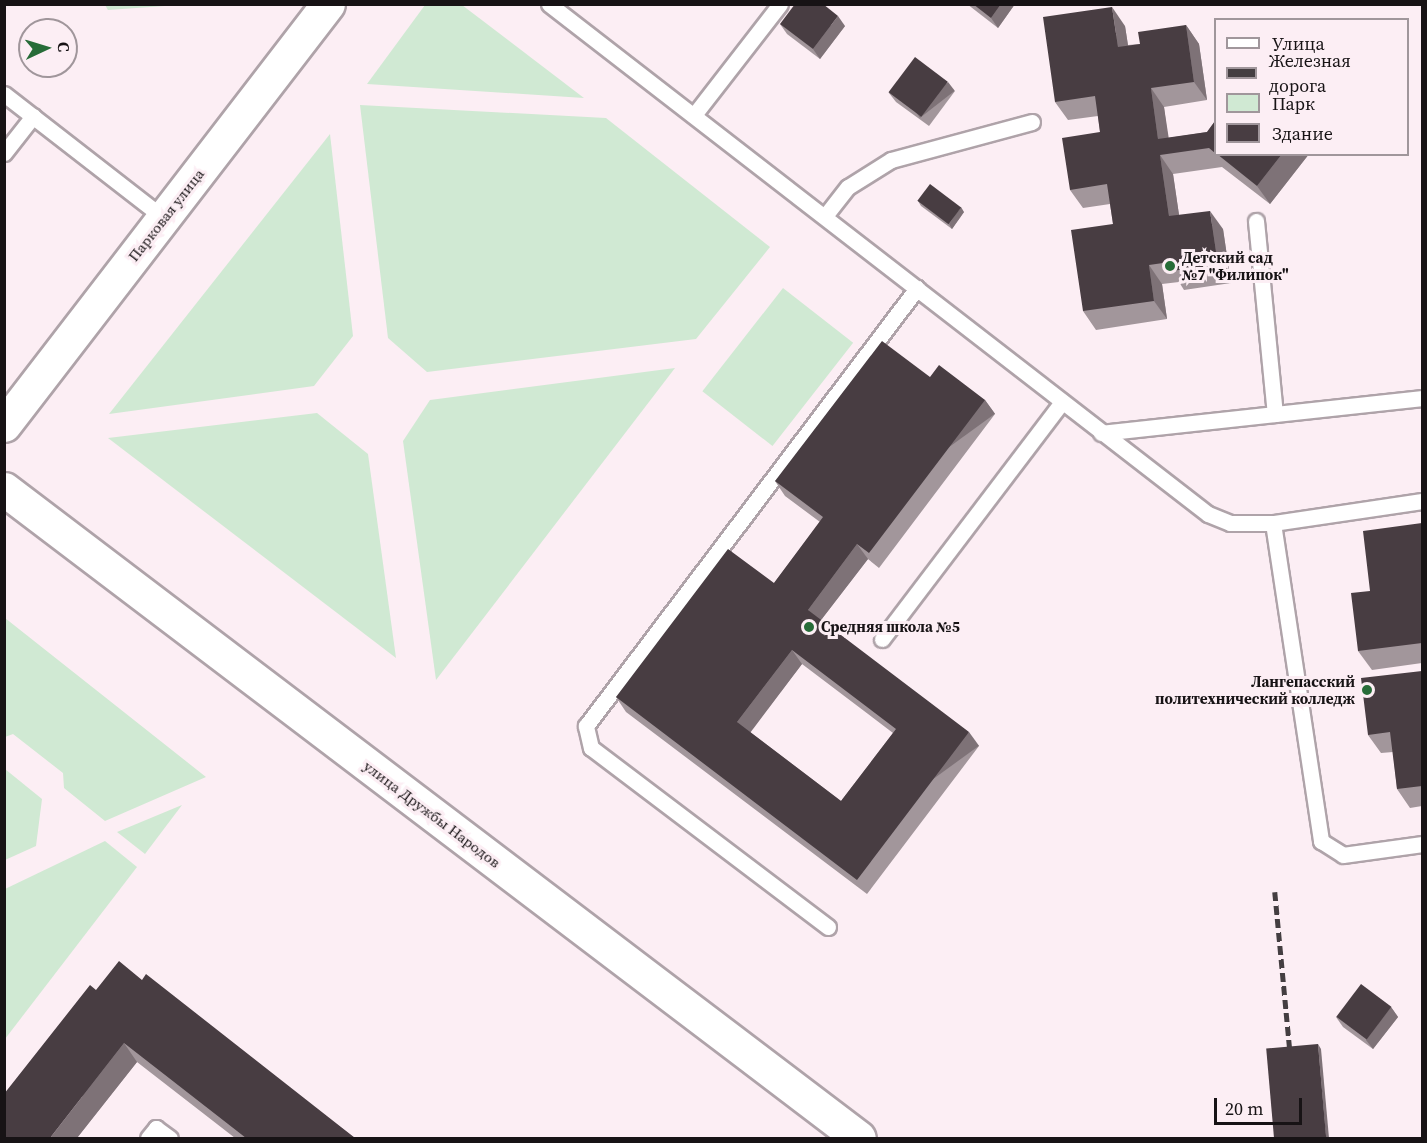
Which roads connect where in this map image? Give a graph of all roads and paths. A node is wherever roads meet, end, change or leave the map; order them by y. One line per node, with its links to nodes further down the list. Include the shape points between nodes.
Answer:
1 (328, 4): 10 (street, Парковая улица)
2 (549, 4): 5 (lane)
3 (780, 4): 5 (lane)
4 (4, 94): 6 (lane)
5 (694, 115): 9 (lane)
6 (33, 116): 8 (lane); 10 (lane)
7 (1032, 122): 9 (lane, via 891,160 848,187)
8 (4, 153)
9 (825, 216): 12 (lane)
10 (164, 218): 16 (street, Парковая улица)
11 (1256, 221): 15 (lane)
12 (917, 288): 14 (lane); 23 (lane, via 586,726 591,748)
13 (1422, 398): 15 (lane)
14 (1062, 402): 17 (lane); 21 (lane)
15 (1275, 414): 17 (lane)
16 (4, 425)
17 (1101, 433): 20 (lane, via 1208,514 1230,523)
18 (4, 489): 26 (street, улица Дружбы Народов)
19 (1422, 501): 20 (lane)
20 (1273, 523): 22 (lane, via 1321,841 1343,855)
21 (882, 639)
22 (1422, 844)
23 (828, 927)
24 (148, 1138): 25 (lane, via 156,1128)
25 (170, 1138)
26 (859, 1138)

